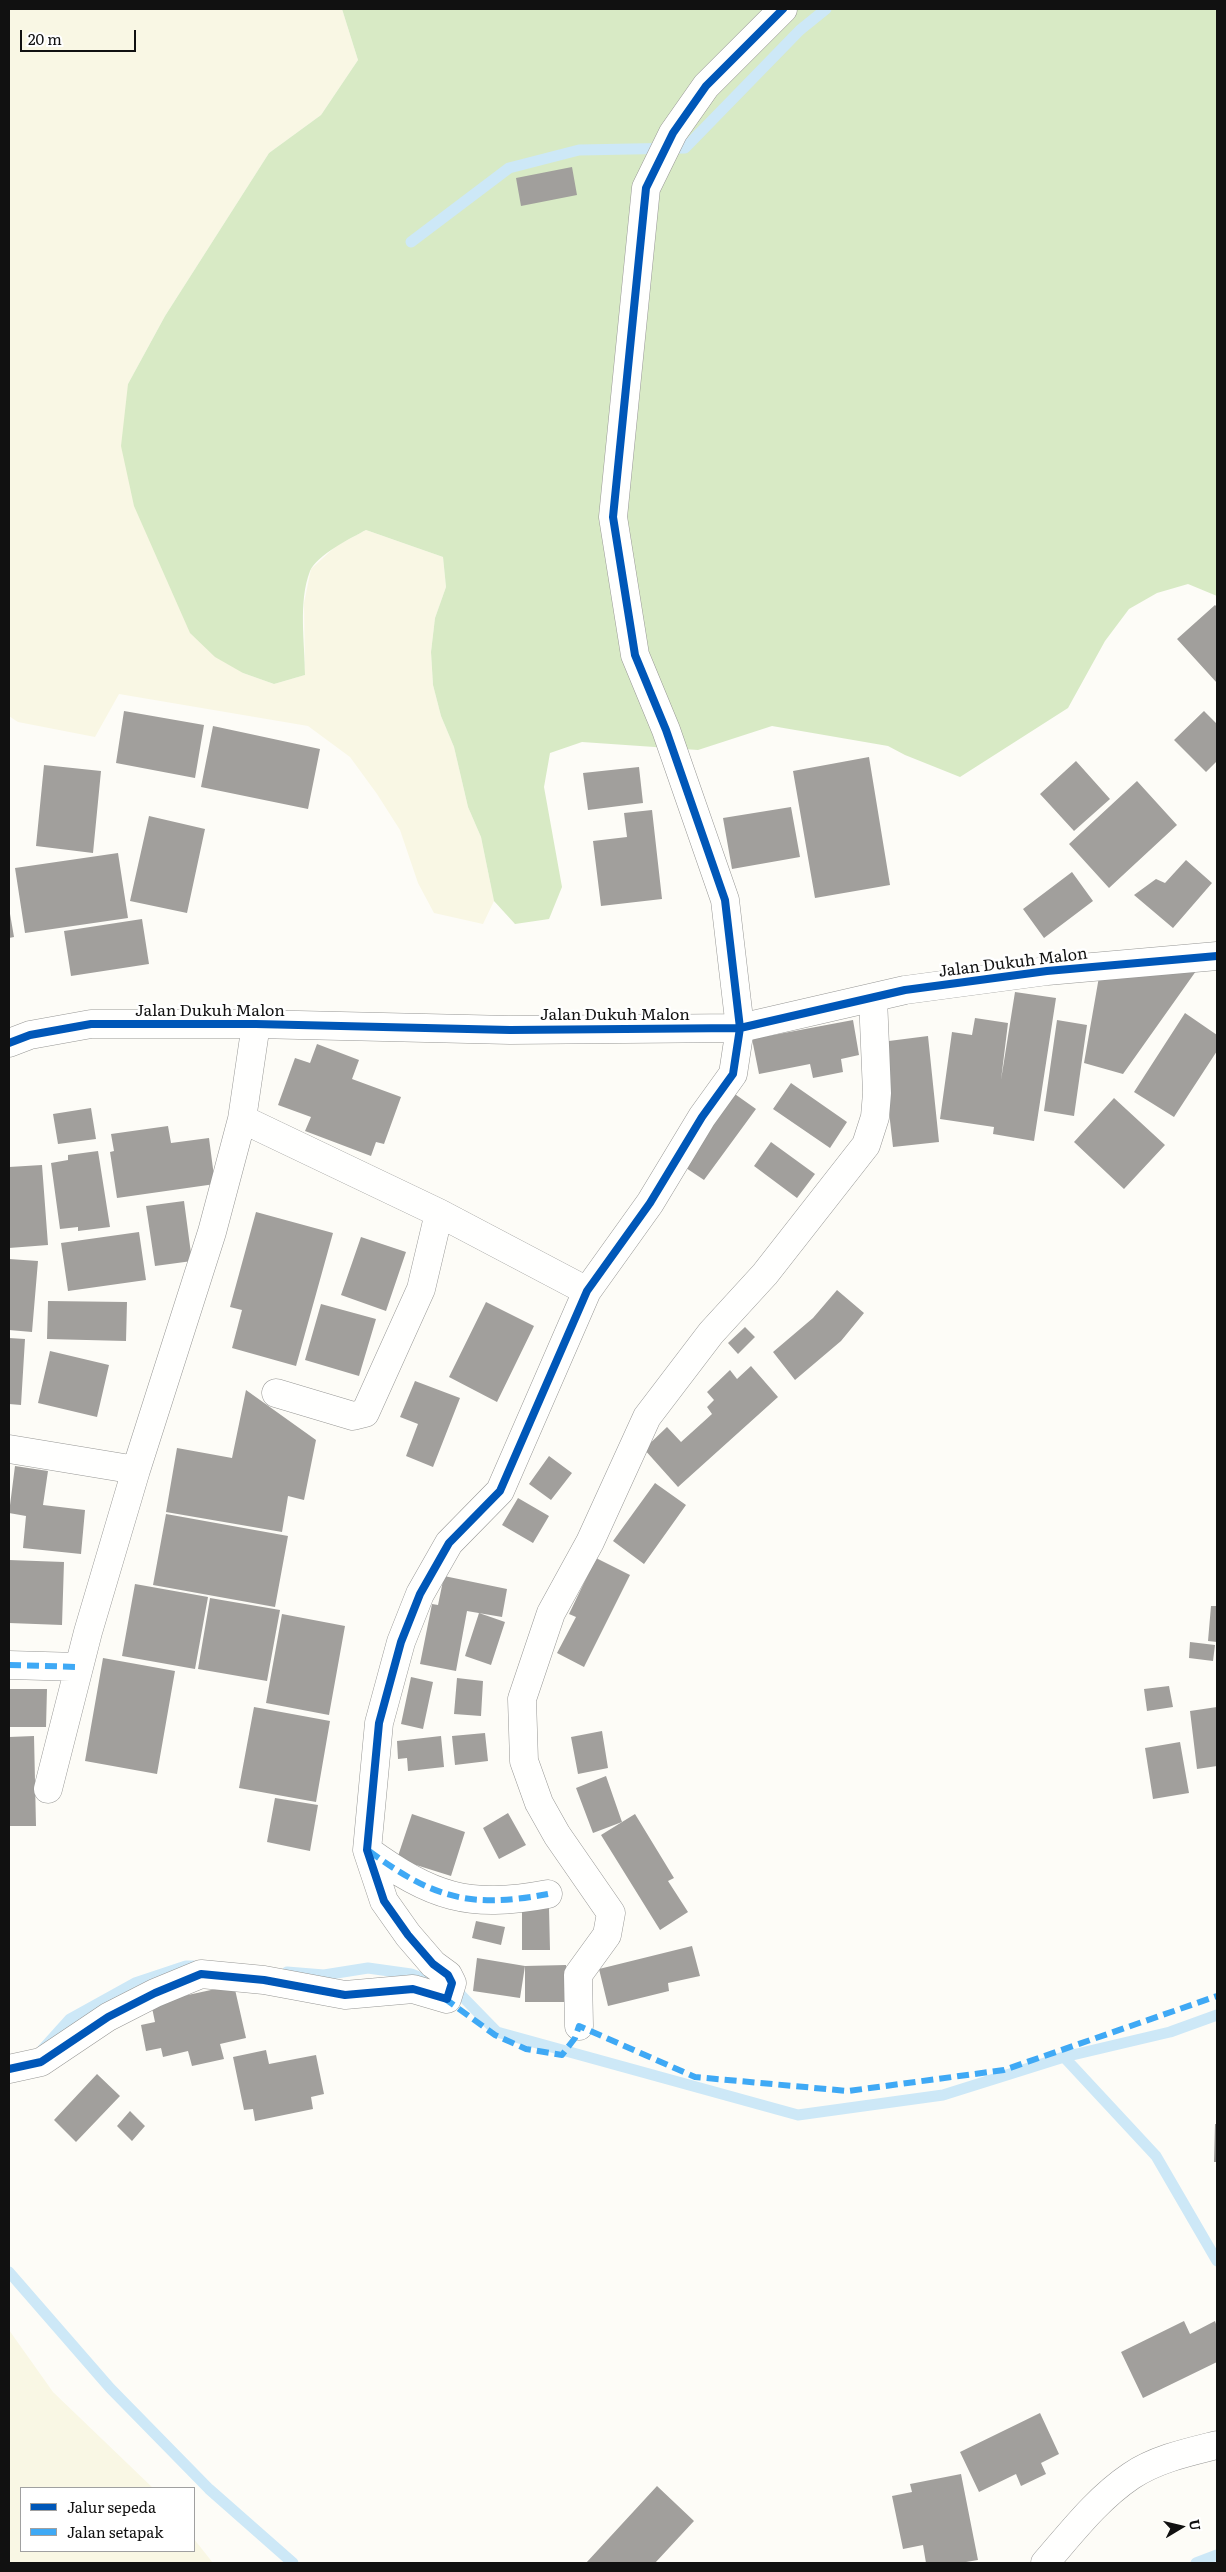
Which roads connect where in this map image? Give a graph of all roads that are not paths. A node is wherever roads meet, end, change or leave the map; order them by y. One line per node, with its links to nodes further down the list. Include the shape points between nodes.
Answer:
1 (783, 9): 5 (street, via 706,86 673,133 646,188 613,517 635,654 666,730 725,900)
2 (1217, 956): 3 (street, Jalan Dukuh Malon, via 1047,971 905,990)
3 (873, 998): 5 (street, Jalan Dukuh Malon); 18 (street, via 878,1093 866,1145 766,1274 711,1333 647,1417 590,1542 551,1613 522,1699 524,1761 539,1803 611,1913 606,1935 578,1975)
4 (256, 1024): 5 (street, Jalan Dukuh Malon, via 510,1030); 6 (street, Jalan Dukuh Malon, via 91,1024 30,1035); 7 (street)
5 (740, 1028): 9 (street, via 733,1074 702,1117 650,1203)
6 (9, 1043)
7 (242, 1119): 8 (street); 12 (street, via 212,1232)
8 (439, 1213): 9 (street); 10 (street, via 421,1289 365,1413 353,1416)
9 (587, 1291): 16 (street, via 500,1491 449,1543 420,1594 401,1642 379,1723)
10 (276, 1393)
11 (9, 1449): 12 (street)
12 (136, 1470): 14 (street)
13 (9, 1665): 14 (street)
14 (79, 1667): 15 (street)
15 (48, 1789)
16 (367, 1850): 17 (street, via 404,1877 450,1895 475,1901 516,1900); 19 (street, via 384,1901 433,1964 448,1975 451,1988 447,1999 413,1989 345,1995 264,1980 201,1974 108,2017 41,2062)
17 (548, 1894)
18 (579, 2026)
19 (9, 2069)
20 (1217, 2445): 21 (street, via 1177,2455 1132,2475 1097,2503)
21 (1045, 2563)

